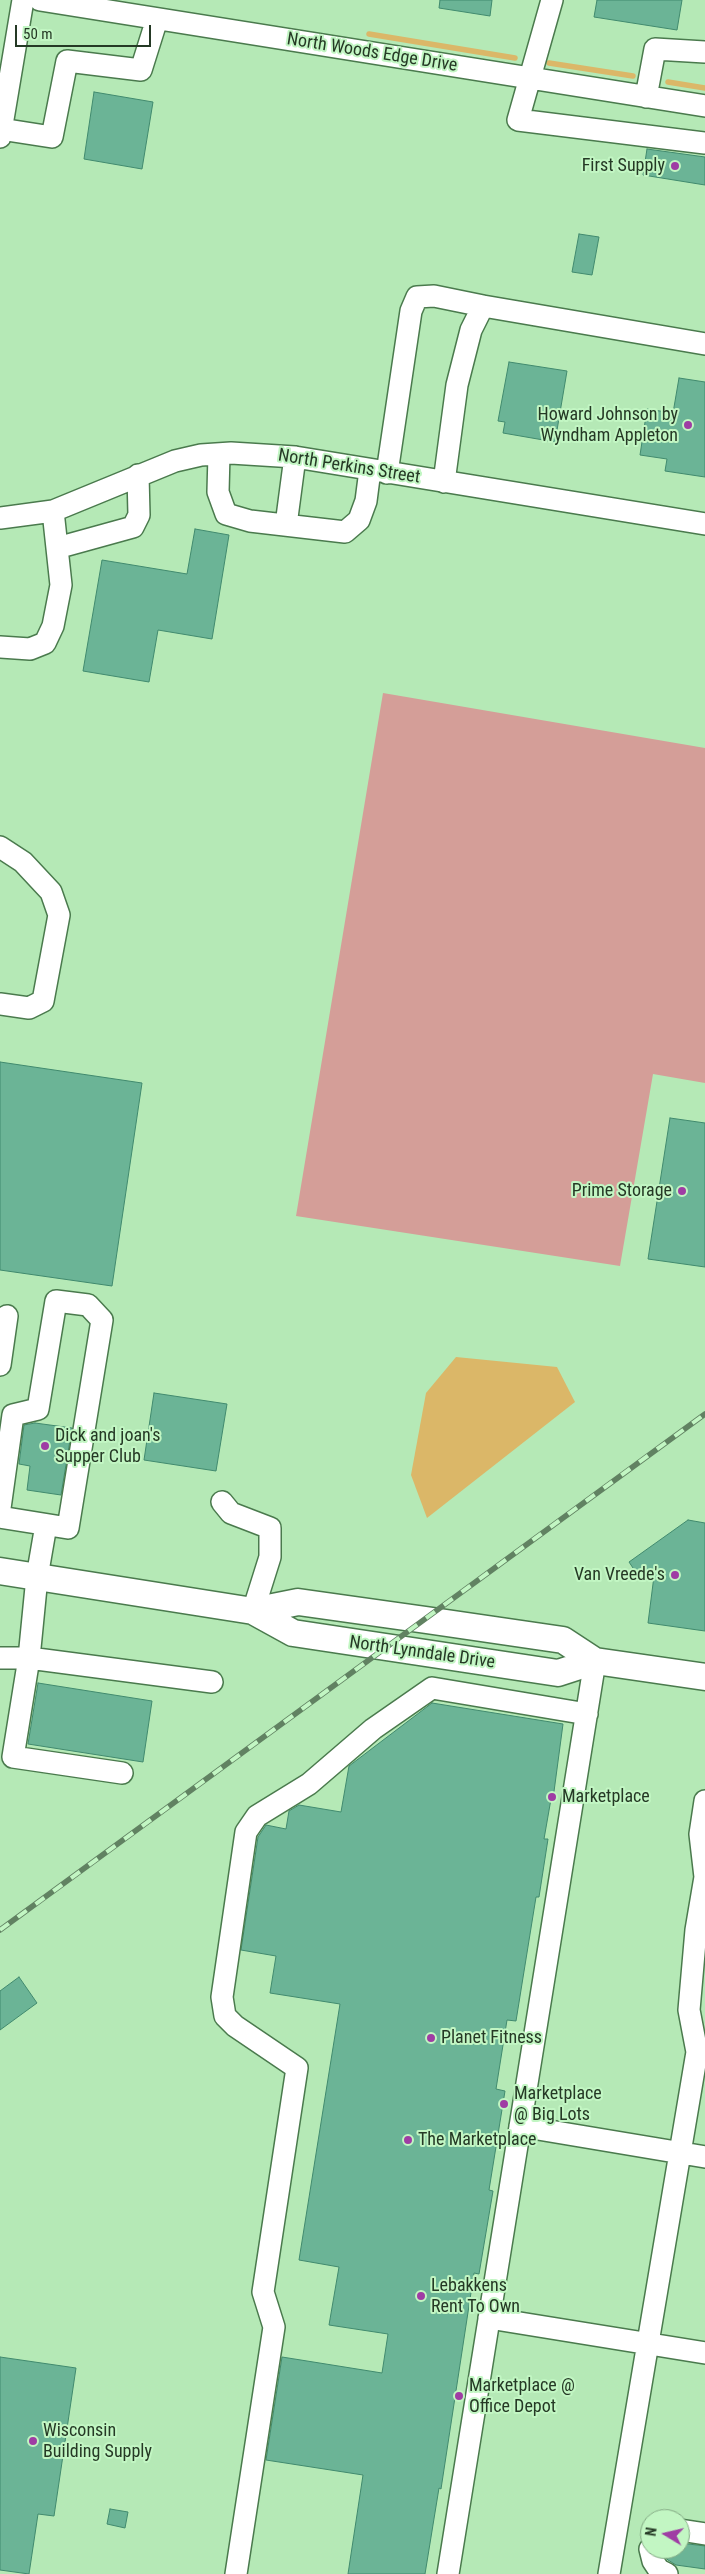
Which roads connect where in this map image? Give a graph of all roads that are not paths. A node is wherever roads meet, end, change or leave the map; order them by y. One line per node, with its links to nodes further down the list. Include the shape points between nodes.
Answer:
1 (23, 0): 9 (street)
2 (40, 0): 4 (street, North Woods Edge Drive)
3 (552, 0): 6 (street)
4 (157, 19): 6 (street, North Woods Edge Drive); 9 (street, via 141,70 67,61 52,138)
5 (705, 52): 7 (street, via 655,49)
6 (529, 78): 7 (street, North Woods Edge Drive); 10 (street, via 518,120)
7 (646, 97): 8 (street, North Woods Edge Drive)
8 (705, 106)
9 (1, 133)
10 (705, 143)
11 (483, 306): 12 (street); 15 (street, via 434,296 417,297 411,311); 17 (street, via 471,330 457,385)
12 (705, 344)
13 (219, 454): 14 (street, North Perkins Street); 16 (street, North Perkins Street, via 175,461); 21 (street, via 218,492 226,514 250,521)
14 (295, 457): 15 (street, North Perkins Street); 21 (street)
15 (379, 472): 17 (street, North Perkins Street); 21 (street, via 359,520 345,532)
16 (138, 475): 18 (street, North Perkins Street); 22 (street, via 139,515 133,527)
17 (444, 482): 20 (street, North Perkins Street)
18 (53, 511): 19 (street, North Perkins Street); 22 (street)
19 (0, 518)
20 (705, 524)
21 (286, 525)
22 (57, 548): 23 (street, via 61,584 54,626 46,643 30,649)
23 (0, 647)
24 (0, 847): 25 (street, via 23,862 51,892 58,915 43,1001 28,1008)
25 (0, 1004)
26 (8, 1316): 27 (street)
27 (0, 1365)
28 (222, 1502): 34 (street, via 231,1513 270,1528 270,1557)
29 (0, 1508): 31 (street, via 13,1415 38,1410 56,1301 88,1305 102,1320 68,1528)
30 (0, 1516): 31 (street)
31 (46, 1525): 33 (street)
32 (0, 1571): 33 (main road, North Lynndale Drive)
33 (37, 1577): 34 (main road, North Lynndale Drive); 36 (street)
34 (254, 1611): 37 (main road, North Lynndale Drive, via 298,1602 563,1640)
35 (0, 1658): 36 (street)
36 (29, 1658): 39 (street); 41 (street, via 13,1757)
37 (595, 1661): 38 (main road, North Lynndale Drive); 40 (street)
38 (705, 1676)
39 (212, 1682)
40 (587, 1714): 43 (street); 52 (street, via 432,1688 373,1729 309,1784 257,1816 246,1832 222,1998 225,2016 297,2068 263,2292 274,2327)
41 (122, 1773)
42 (705, 1801): 44 (street, via 700,1834 705,1877 696,1930 689,2010 697,2052)
43 (520, 2126): 44 (street); 46 (street)
44 (681, 2153): 45 (street); 47 (street)
45 (705, 2157)
46 (489, 2318): 47 (street); 53 (street)
47 (649, 2345): 48 (street); 54 (street)
48 (705, 2353)
49 (690, 2532): 50 (street)
50 (705, 2534)
51 (652, 2559): 55 (street, via 659,2570)
52 (236, 2574)
53 (448, 2574)
54 (609, 2574)
55 (667, 2574)

